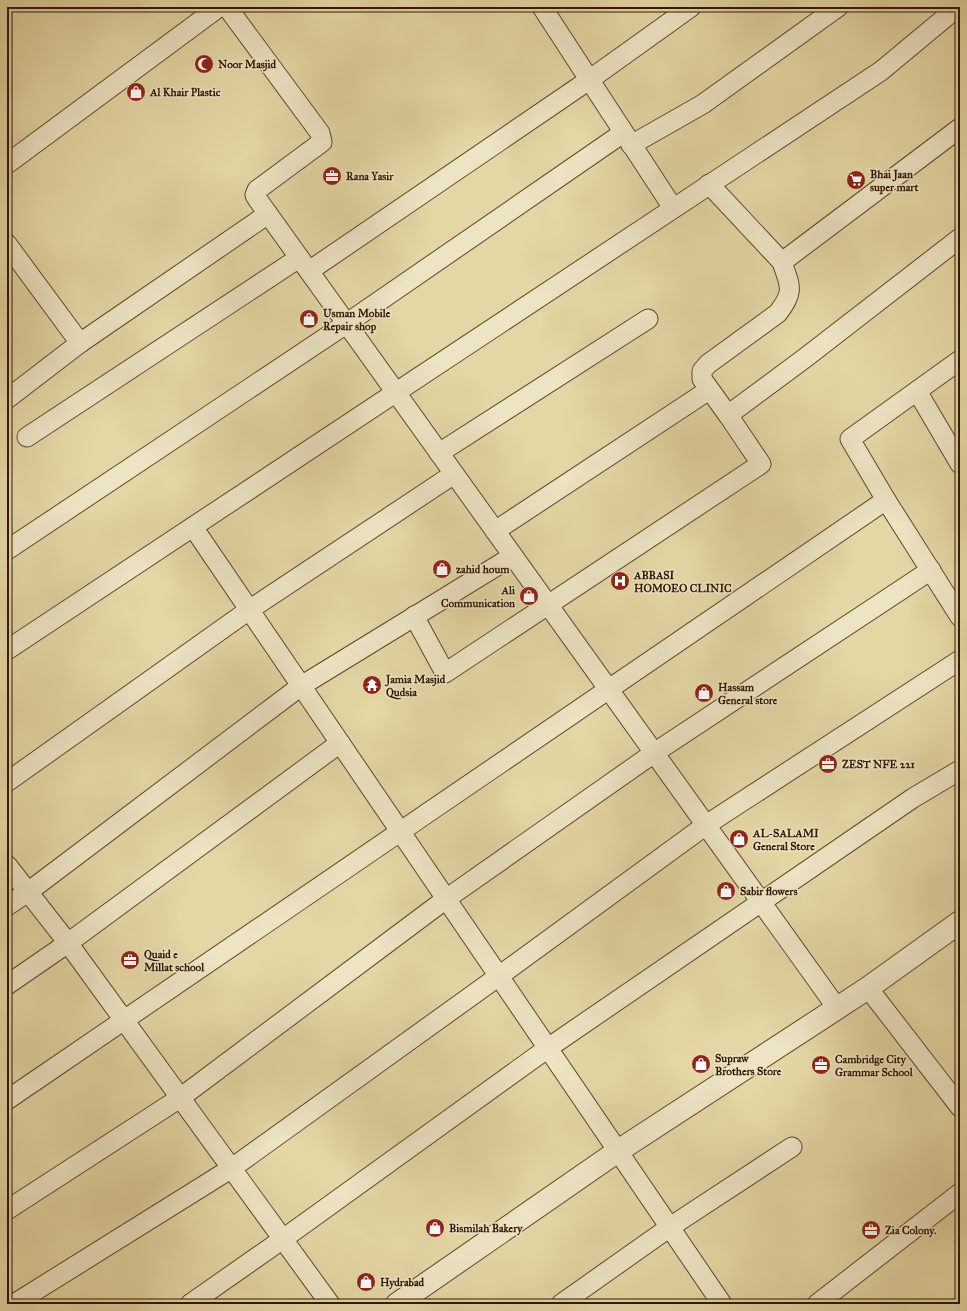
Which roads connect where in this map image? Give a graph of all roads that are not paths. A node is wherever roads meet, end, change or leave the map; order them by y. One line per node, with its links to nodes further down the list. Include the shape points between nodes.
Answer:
1 (219, 7): 10 (street)
2 (227, 7): 13 (street, via 320,133 322,142 257,190 255,195)
3 (542, 7): 7 (street)
4 (691, 7): 7 (street)
5 (838, 7): 9 (street, via 704,104)
6 (958, 7): 11 (street, via 881,71)
7 (589, 80): 9 (street); 17 (street)
8 (960, 128): 16 (street)
9 (627, 139): 12 (street); 19 (street)
10 (7, 164)
11 (709, 184): 12 (street); 16 (street)
12 (673, 208): 24 (street)
13 (268, 214): 17 (street); 20 (street)
14 (960, 238): 26 (street)
15 (7, 244): 20 (street)
16 (782, 262): 22 (street, via 791,288 786,302 778,313 708,364 702,371 702,379)
17 (304, 264): 19 (street); 27 (street)
18 (648, 319): 28 (street)
19 (346, 324): 24 (street); 34 (street)
20 (80, 343): 25 (street)
21 (960, 360): 23 (street)
22 (709, 390): 26 (street); 33 (street)
23 (917, 391): 29 (street); 31 (street, via 850,439)
24 (396, 392): 28 (street); 32 (street)
25 (7, 399)
26 (728, 415): 37 (street, via 761,464)
27 (27, 437)
28 (439, 453): 30 (street)
29 (960, 464)
30 (454, 474): 33 (street); 38 (street)
31 (886, 500): 36 (street); 44 (street)
32 (193, 527): 38 (street); 41 (street)
33 (495, 531): 35 (street)
34 (7, 550)
35 (513, 556): 37 (street); 39 (street)
36 (931, 570): 40 (street); 46 (street)
37 (548, 606): 39 (street, via 445,673); 44 (street)
38 (249, 610): 43 (street); 48 (street)
39 (414, 616): 43 (street)
40 (960, 616)
41 (7, 650)
42 (960, 660): 49 (street)
43 (301, 686): 45 (street); 52 (street)
44 (608, 690): 46 (street); 50 (street)
45 (340, 743): 50 (street); 57 (street)
46 (654, 753): 49 (street); 53 (street)
47 (960, 770): 54 (street, via 913,798)
48 (7, 782)
49 (706, 825): 54 (street); 58 (street)
50 (400, 832): 53 (street); 62 (street)
51 (7, 865): 52 (street)
52 (28, 892): 55 (street); 57 (street)
53 (446, 899): 58 (street); 64 (street)
54 (761, 901): 61 (street); 63 (street)
55 (7, 906)
56 (960, 922): 60 (street)
57 (68, 943): 59 (street); 62 (street)
58 (499, 976): 63 (street); 69 (street)
59 (7, 985)
60 (868, 988): 61 (street); 66 (street)
61 (837, 1008): 68 (street)
62 (124, 1020): 64 (street); 65 (street)
63 (548, 1048): 68 (street); 73 (street)
64 (180, 1098): 69 (street); 71 (street)
65 (7, 1100)
66 (960, 1107)
67 (792, 1147): 72 (street)
68 (618, 1151): 72 (street); 77 (street)
69 (232, 1168): 73 (street); 74 (street)
70 (960, 1193): 80 (street)
71 (7, 1210)
72 (670, 1227): 78 (street); 79 (street)
73 (283, 1239): 75 (street); 76 (street)
74 (14, 1304)
75 (190, 1304)
76 (330, 1304)
77 (396, 1304)
78 (561, 1304)
79 (722, 1304)
80 (817, 1304)

